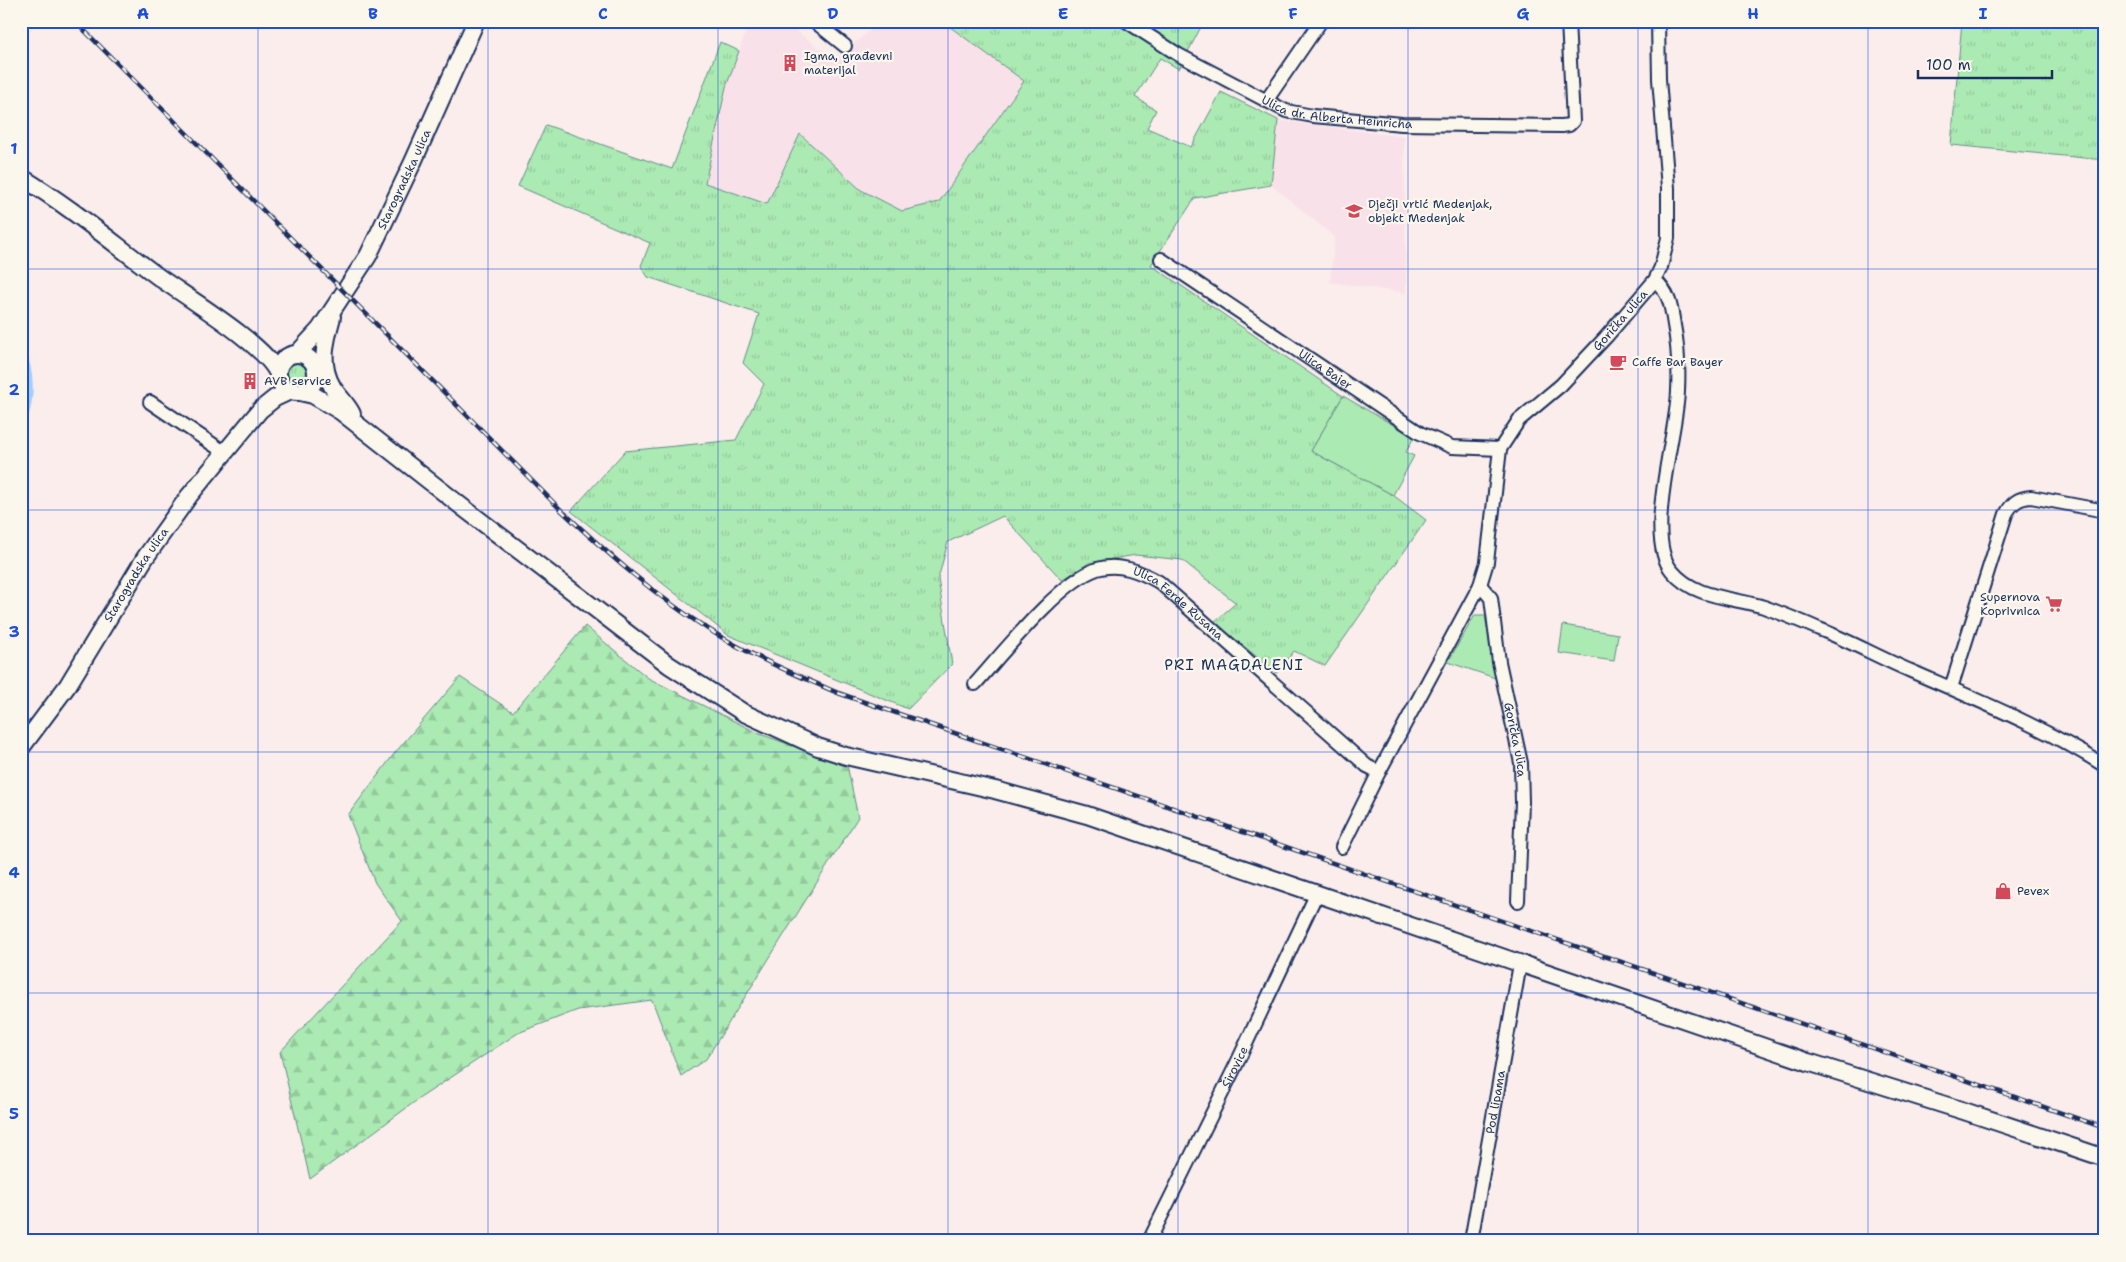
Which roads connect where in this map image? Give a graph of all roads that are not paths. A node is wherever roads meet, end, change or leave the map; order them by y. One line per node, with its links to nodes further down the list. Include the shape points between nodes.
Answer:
1 (476, 21): 12 (main road, Starogradska ulica, via 387,218 368,256)
2 (814, 21): 7 (street)
3 (1126, 21): 8 (street, Ulica dr. Alberta Heinricha, via 1179,55)
4 (1321, 21): 8 (street)
5 (1568, 21): 8 (street, Ulica dr. Alberta Heinricha, via 1572,121 1569,125 1356,121 1286,111)
6 (1658, 21): 11 (street, Gorička ulica, via 1668,214 1666,245)
7 (845, 46)
8 (1266, 101)
9 (21, 177): 14 (main road)
10 (1161, 259): 23 (street, Ulica Bajer, via 1420,433 1452,447)
11 (1655, 280): 23 (street, Gorička ulica, via 1561,385 1519,420); 28 (street, via 1667,292 1676,336 1678,392 1660,535 1663,556 1671,571 1682,582 1704,593 1778,612)
12 (334, 308): 13 (main road, Starogradska ulica); 22 (main road, via 324,365 333,388 351,411)
13 (320, 329): 15 (main road, Starogradska ulica); 16 (main road, Starogradska ulica, via 313,351)
14 (256, 347): 15 (main road); 17 (main road, via 273,364)
15 (292, 356): 16 (main road, via 308,358); 17 (main road, via 282,362)
16 (314, 370): 18 (main road, via 310,387); 21 (main road)
17 (278, 376): 18 (main road, via 281,383); 20 (main road, Starogradska ulica, via 274,390)
18 (295, 392): 20 (main road, Starogradska ulica, via 275,398); 21 (main road, via 312,395)
19 (150, 402): 24 (street)
20 (260, 410): 24 (main road, Starogradska ulica)
21 (340, 411): 22 (main road)
22 (355, 423): 33 (main road, via 669,665 779,731 846,756 1087,815)
23 (1500, 449): 26 (street, Gorička ulica, via 1487,562)
24 (224, 452): 29 (main road, Starogradska ulica, via 145,558 68,685)
25 (2105, 512): 28 (street, via 2031,497 2021,498 2011,505)
26 (1480, 585): 31 (street, Gorička ulica); 34 (street, Gorička ulica, via 1491,598 1499,662 1521,763)
27 (975, 684): 31 (street, Ulica Ferde Rusana, via 1050,602 1075,581 1098,569 1136,570 1159,582 1367,766)
28 (1951, 688): 30 (street, via 2061,739)
29 (21, 748)
30 (2105, 766)
31 (1379, 772): 32 (street, Gorička ulica)
32 (1342, 847)
33 (1318, 893): 35 (main road); 37 (street, Širovice)
34 (1518, 901)
35 (1520, 964): 36 (main road, via 1816,1065 1964,1110); 38 (street, Pod lipama)
36 (2105, 1158)
37 (1149, 1241)
38 (1471, 1241)

